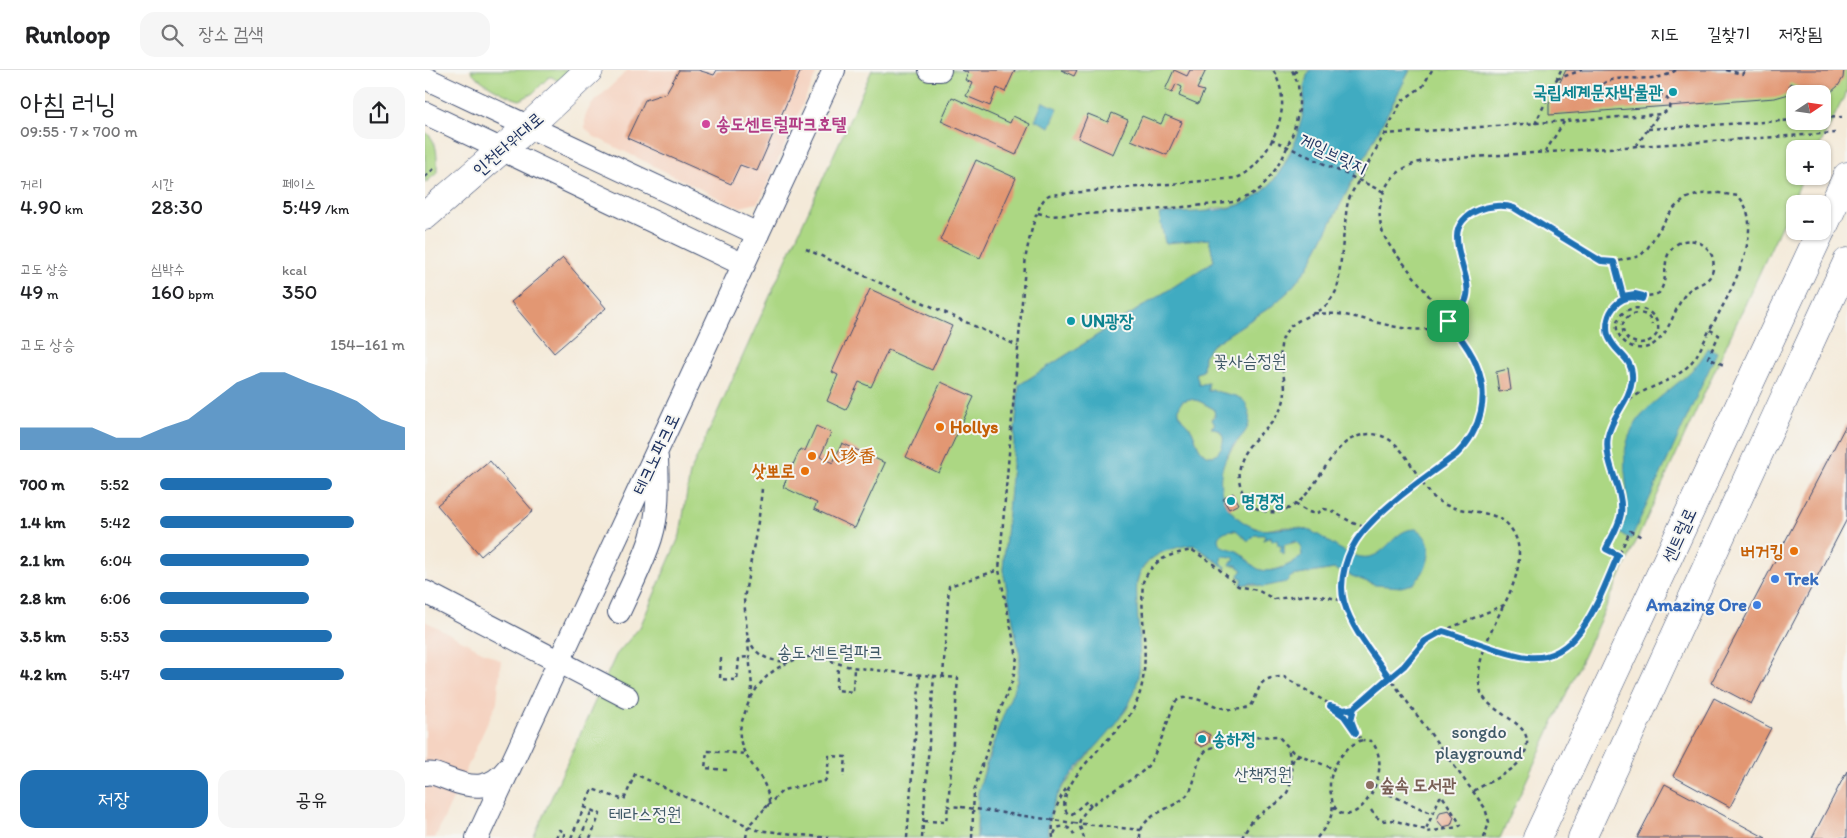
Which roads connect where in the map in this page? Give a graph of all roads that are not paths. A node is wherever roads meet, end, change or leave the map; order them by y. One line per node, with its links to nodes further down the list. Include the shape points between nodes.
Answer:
1 (589, 70): 7 (main road, 인천타워대로)
2 (834, 70): 12 (street, 테크노파크로)
3 (931, 70): 4 (street)
4 (940, 70)
5 (425, 78): 7 (street)
6 (425, 113): 8 (street)
7 (528, 127): 8 (main road, 인천타워대로); 12 (street)
8 (501, 149): 11 (main road, 인천타워대로); 15 (street)
9 (1847, 176): 10 (main road, 센트럴로)
10 (1831, 211)
11 (425, 216)
12 (758, 234): 15 (street, 테크노파크로)
13 (1817, 240): 24 (main road, 센트럴로)
14 (1847, 262): 25 (main road)
15 (743, 265): 16 (street, 테크노파크로)
16 (657, 451): 18 (street, via 658,502 651,539); 19 (street, 테크노파크로)
17 (425, 592): 19 (street)
18 (619, 612)
19 (559, 662): 20 (street); 21 (street, 테크노파크로)
20 (627, 697)
21 (513, 761): 22 (street, via 497,780 483,785 465,785); 23 (street, 테크노파크로)
22 (425, 774)
23 (477, 838)
24 (1537, 838)
25 (1582, 838)

